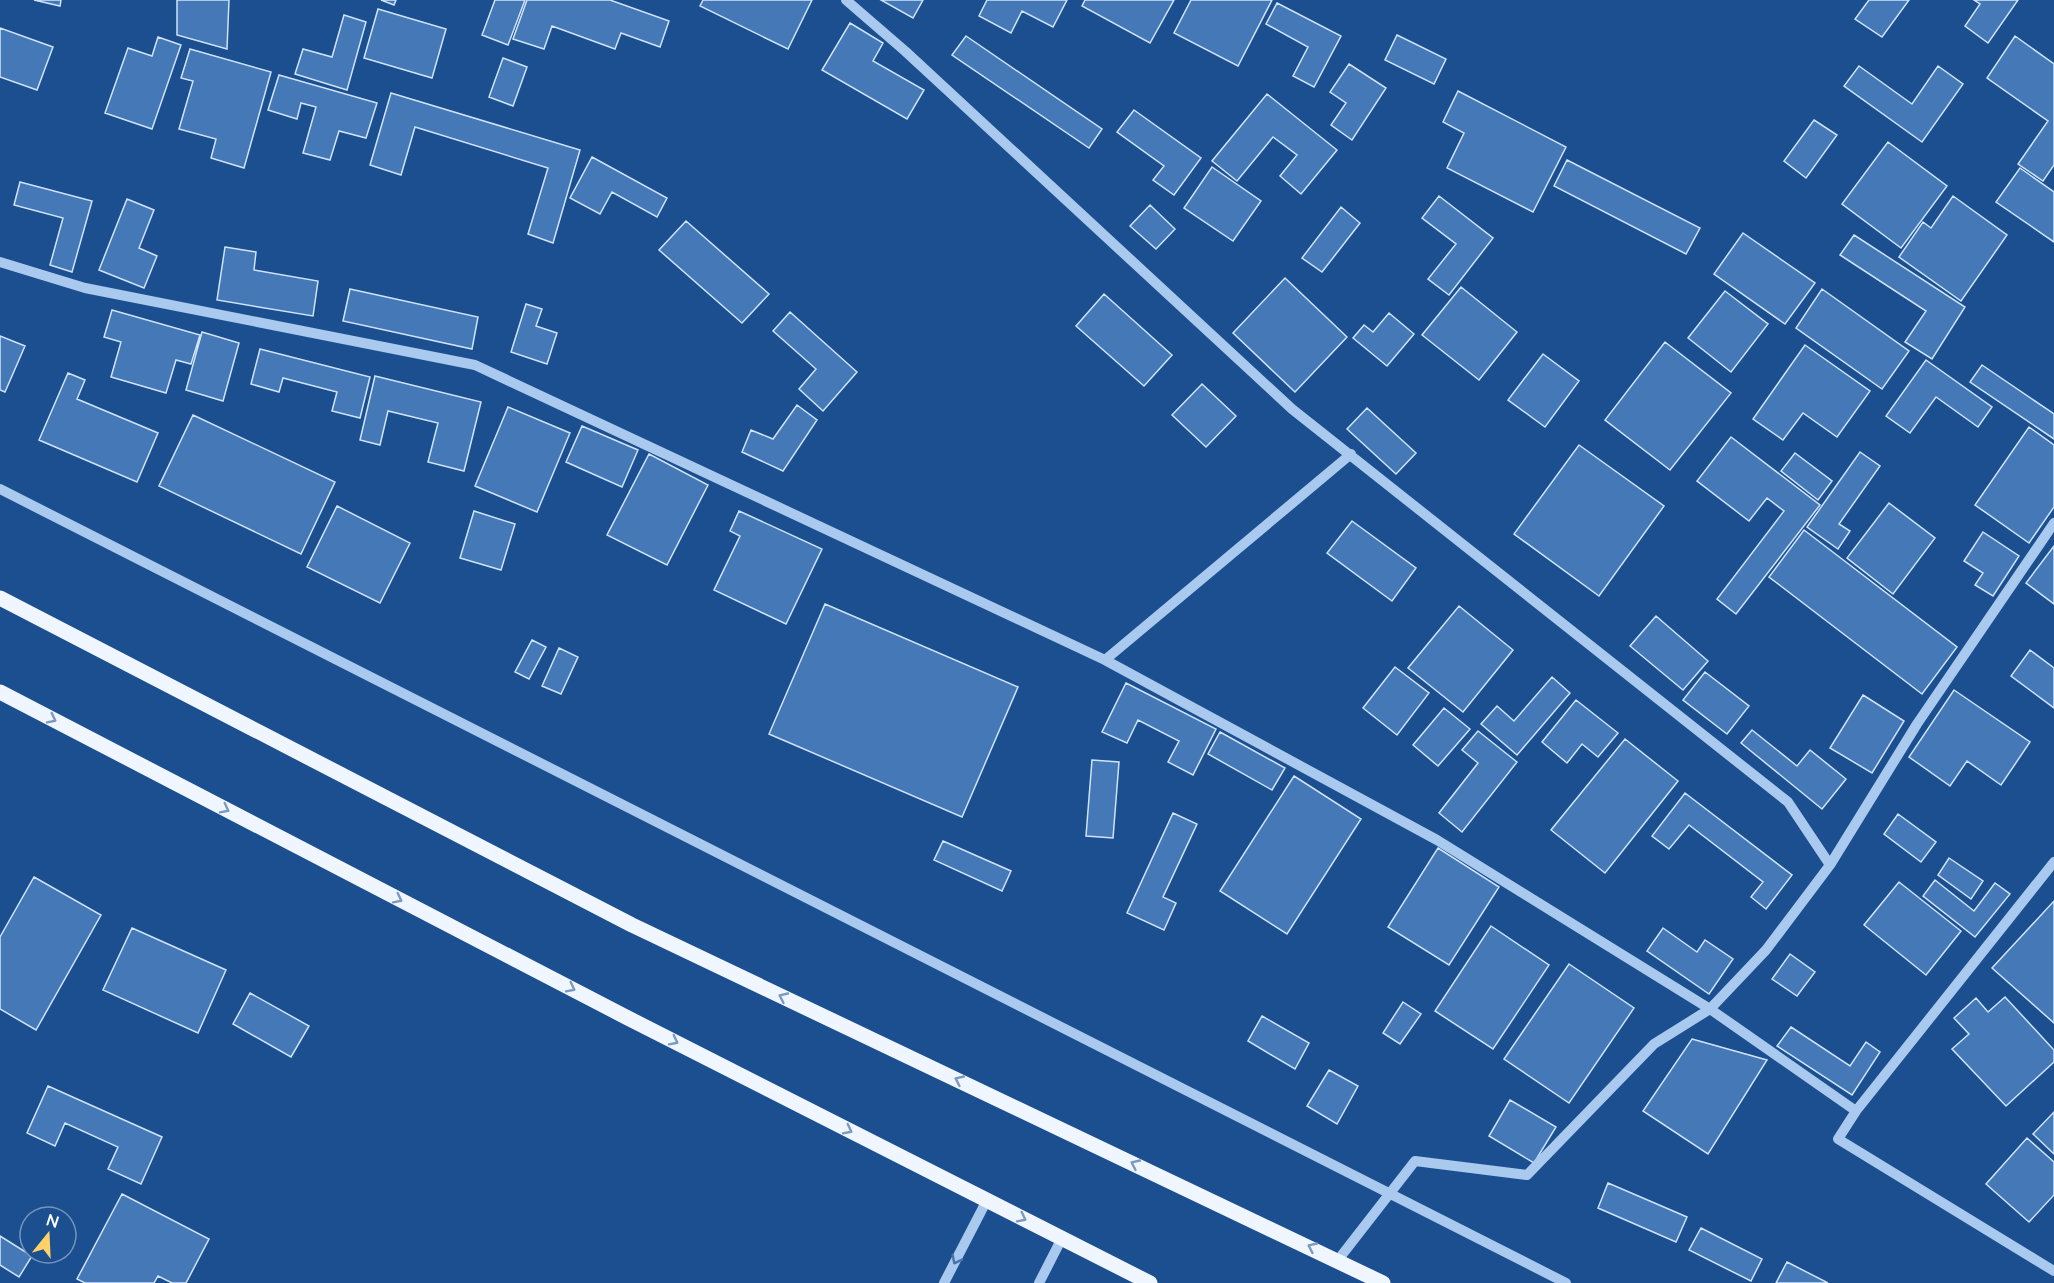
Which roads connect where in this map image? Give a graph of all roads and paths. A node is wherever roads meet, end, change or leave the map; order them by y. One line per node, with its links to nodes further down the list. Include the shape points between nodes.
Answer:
1 (846, 0): 3 (street, via 1292,408)
2 (0, 262): 7 (street, via 85,288 476,365)
3 (1351, 454): 7 (street); 10 (street, via 1788,802)
4 (0, 489): 13 (street)
5 (2054, 523): 10 (street, via 1917,724)
6 (0, 598): 16 (main road, one-way to 6, via 632,925)
7 (1105, 660): 11 (street, via 1437,840)
8 (0, 692): 14 (main road, one-way to 14)
9 (2054, 862): 12 (street)
10 (1830, 865): 11 (street, via 1766,950)
11 (1710, 1010): 12 (street); 13 (street, via 1654,1044 1527,1175 1415,1161)
12 (1856, 1112): 17 (street, via 1838,1139)
13 (1390, 1193): 16 (street); 22 (street)
14 (987, 1200): 15 (main road, one-way to 15); 18 (street, one-way to 18)
15 (1062, 1238): 19 (street); 20 (main road)
16 (1338, 1260): 21 (main road)
17 (2054, 1271)
18 (944, 1283)
19 (1039, 1283)
20 (1150, 1283)
21 (1383, 1283)
22 (1566, 1283)

